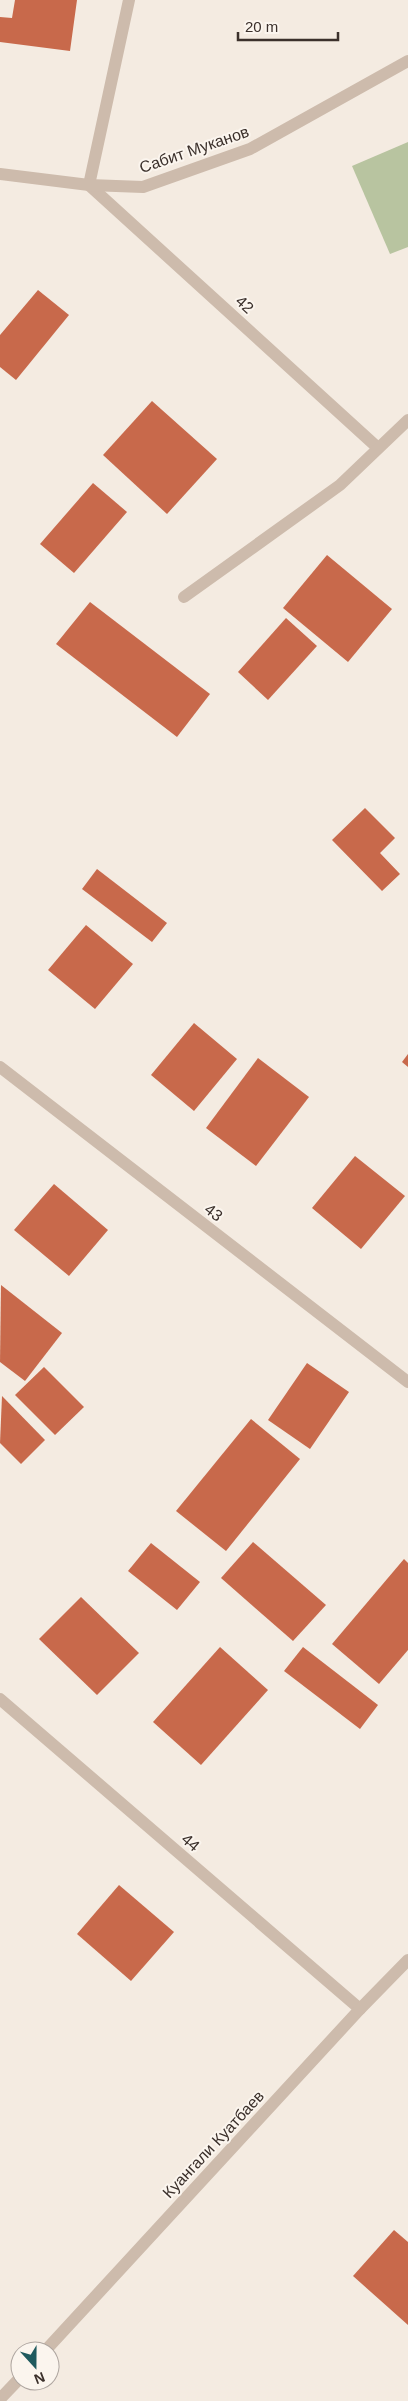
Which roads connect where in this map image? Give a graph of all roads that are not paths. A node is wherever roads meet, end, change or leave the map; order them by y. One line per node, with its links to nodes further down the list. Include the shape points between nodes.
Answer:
1 (129, 0): 4 (street)
2 (408, 61): 4 (street, Сабит Муканов, via 250,149 143,186)
3 (0, 174): 4 (street, Сабит Муканов)
4 (89, 185): 6 (street, 42)
5 (408, 420): 6 (street)
6 (378, 448): 7 (street, via 340,485)
7 (184, 597)
8 (0, 1067): 9 (street, 43)
9 (408, 1382)
10 (0, 1699): 12 (street, 44)
11 (408, 1960): 12 (street, Куангали Куатбаев)
12 (360, 2009): 13 (street, Куангали Куатбаев)
13 (53, 2341)
14 (10, 2388): 15 (street)
15 (0, 2399)

